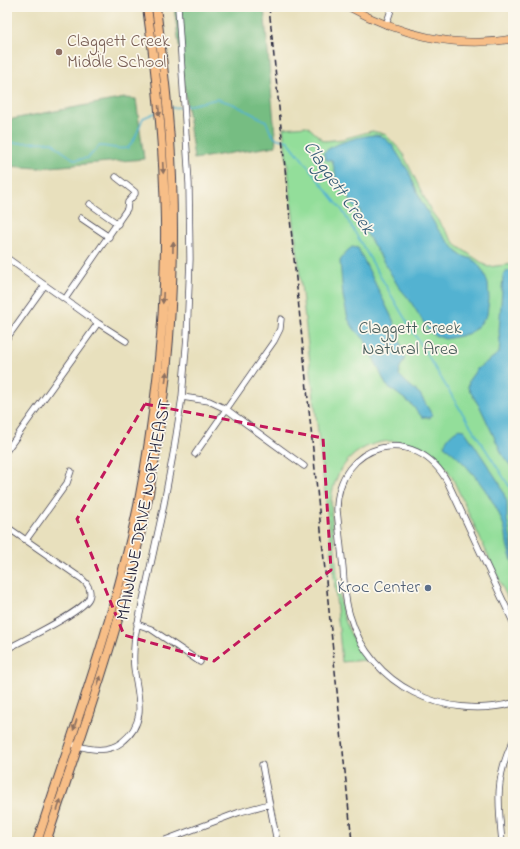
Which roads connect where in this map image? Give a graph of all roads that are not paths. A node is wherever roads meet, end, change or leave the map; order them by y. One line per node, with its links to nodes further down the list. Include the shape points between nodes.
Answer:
1 (147, 7): 8 (highway)
2 (156, 7): 8 (highway)
3 (178, 7): 22 (street, MAINLINE DRIVE NORTHEAST, via 190,184 190,259)
4 (349, 7): 6 (main road)
5 (392, 7): 6 (street)
6 (386, 25): 7 (main road, via 421,36 445,40 480,42)
7 (513, 38)
8 (162, 93): 9 (highway)
9 (165, 128): 36 (highway, one-way to 36, via 164,279 161,340 152,418 126,557 101,646); 37 (highway, one-way to 9, via 131,572 159,428 167,365 173,273 173,201)
10 (116, 177): 13 (street, via 135,192)
11 (90, 204): 13 (street)
12 (81, 218): 14 (street)
13 (118, 224): 14 (street)
14 (109, 237): 17 (street)
15 (7, 258): 16 (street)
16 (44, 285): 17 (street); 20 (street)
17 (65, 299): 19 (street)
18 (281, 320): 23 (street, via 278,335)
19 (98, 323): 21 (street); 24 (street)
20 (7, 338)
21 (126, 341)
22 (182, 397): 23 (street, via 209,401); 31 (street, MAINLINE DRIVE NORTHEAST, via 163,509)
23 (226, 409): 25 (street); 26 (street)
24 (7, 450)
25 (195, 454)
26 (304, 466)
27 (71, 471): 29 (street, via 67,483)
28 (7, 527): 29 (street)
29 (26, 540): 32 (street, via 82,579 89,587 90,593 86,602 74,612)
30 (513, 622): 34 (street, via 448,482 437,465 420,453 398,447 375,450 356,461 343,478 337,499 337,510 346,603 354,629 365,648 388,676 409,691 432,701 471,708)
31 (137, 624): 33 (street, via 152,629); 37 (street, MAINLINE DRIVE NORTHEAST, via 133,651 140,713 134,728 123,741 110,748 101,750)
32 (7, 649)
33 (200, 662)
34 (510, 704)
35 (513, 741): 44 (street, via 500,777)
36 (69, 743): 37 (street, MAINLINE DRIVE NORTHEAST); 40 (highway)
37 (78, 746): 41 (highway, one-way to 37)
38 (262, 765): 39 (street)
39 (269, 804): 42 (street); 43 (street)
40 (37, 842)
41 (46, 842)
42 (160, 842)
43 (277, 842)
44 (502, 842)

